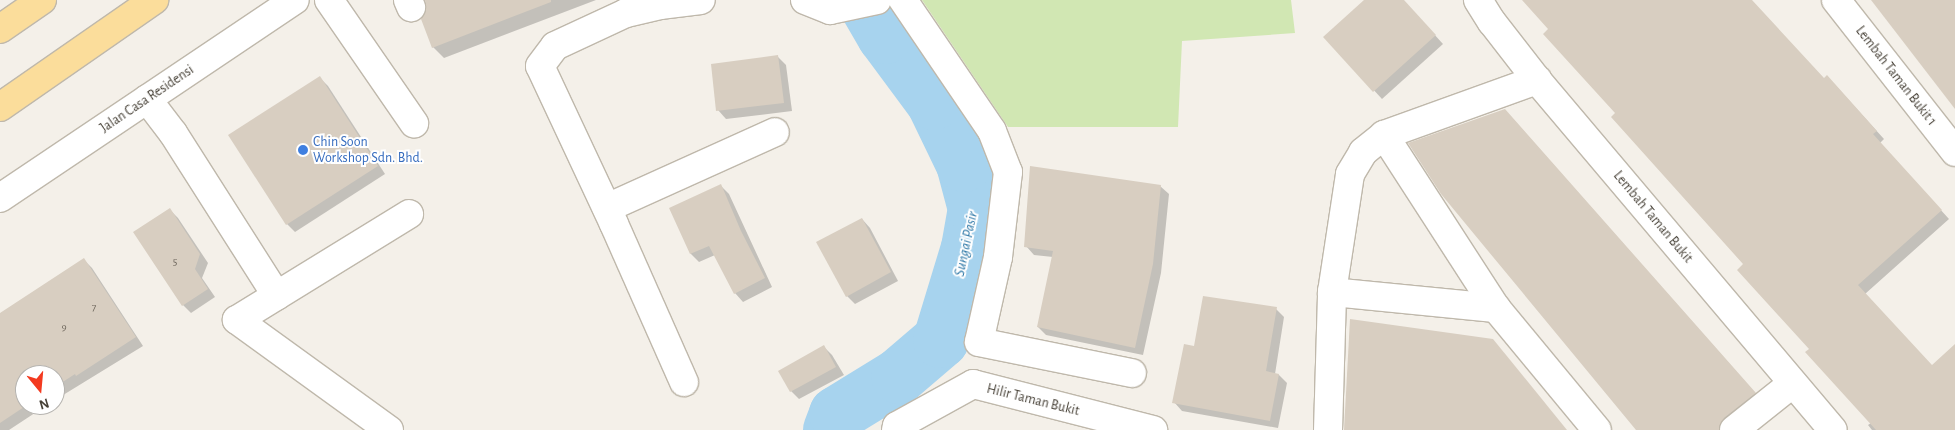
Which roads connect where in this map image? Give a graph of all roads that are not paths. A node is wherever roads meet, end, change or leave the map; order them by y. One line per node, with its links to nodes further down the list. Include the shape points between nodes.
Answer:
1 (42, 0): 11 (main road)
2 (154, 0): 14 (main road)
3 (294, 0): 13 (street, Jalan Casa Residensi)
4 (329, 0): 15 (street)
5 (701, 0): 20 (street, via 626,13 555,46 540,66)
6 (805, 0): 7 (street, via 830,10)
7 (877, 0)
8 (903, 0): 25 (street, via 992,131 1008,172 998,257 979,342)
9 (1478, 0): 12 (street, Lembah Taman Bukit)
10 (1836, 0): 18 (street, Lembah Taman Bukit 1)
11 (0, 29)
12 (1537, 80): 17 (street); 27 (street, Lembah Taman Bukit)
13 (147, 98): 19 (street, Jalan Casa Residensi); 23 (street, via 173,133)
14 (0, 107)
15 (414, 122)
16 (775, 132): 20 (street)
17 (1384, 135): 22 (street, via 1363,152 1350,174); 24 (street)
18 (1955, 152)
19 (0, 198)
20 (607, 208): 26 (street)
21 (409, 214): 23 (street)
22 (1332, 292): 24 (street); 31 (street)
23 (277, 296): 28 (street, via 237,320)
24 (1496, 308): 32 (street)
25 (1132, 373)
26 (684, 382)
27 (1793, 383): 33 (street); 34 (street, Lembah Taman Bukit)
28 (389, 430)
29 (896, 430): 30 (street, Hilir Taman Bukit, via 897,426 972,384)
30 (1153, 430)
31 (1328, 430)
32 (1597, 430)
33 (1734, 430)
34 (1833, 430)

